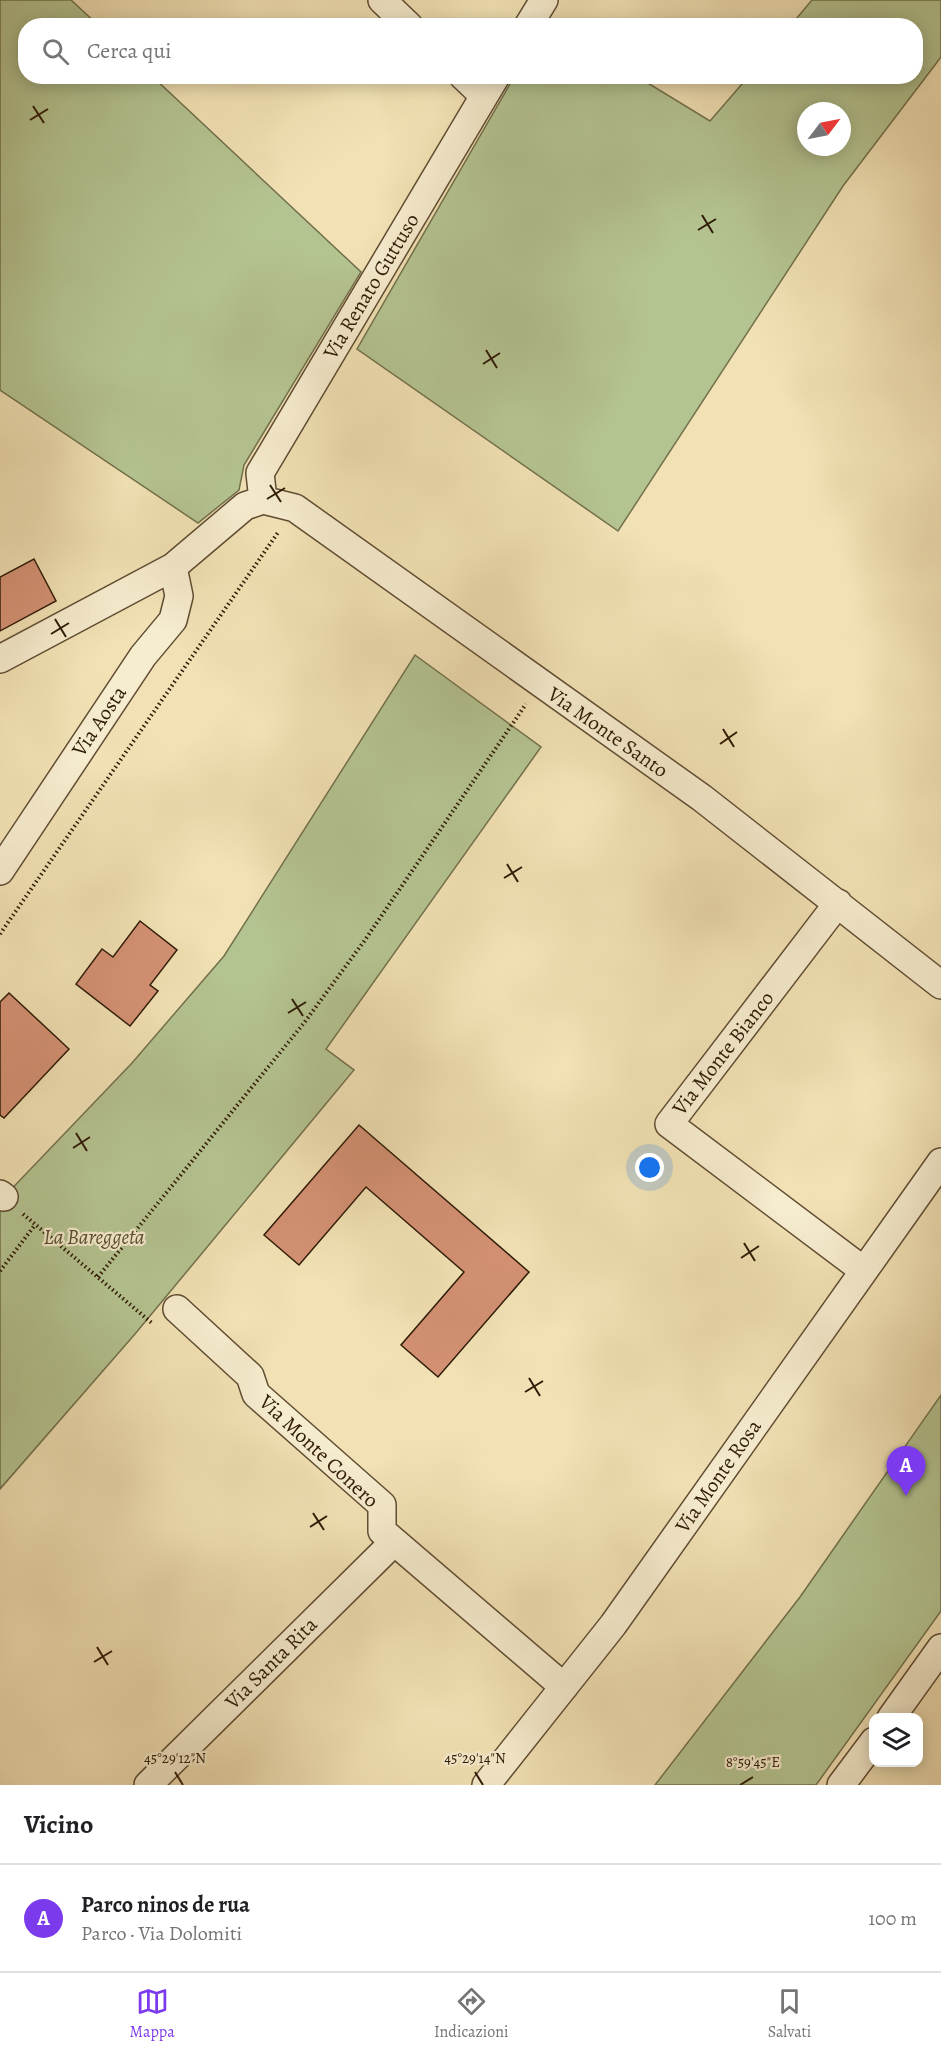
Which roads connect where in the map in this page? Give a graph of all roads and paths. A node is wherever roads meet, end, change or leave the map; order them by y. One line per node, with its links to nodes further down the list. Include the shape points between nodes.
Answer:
1 (382, 0): 3 (street)
2 (544, 0): 4 (street)
3 (401, 18)
4 (533, 18)
5 (490, 86): 6 (street, Via Renato Guttuso, via 260,473)
6 (262, 500): 7 (street, Via Monte Santo); 8 (street, via 245,506)
7 (295, 508): 10 (street, Via Monte Santo); 13 (path)
8 (173, 567): 9 (street); 11 (street, Via Aosta, via 179,596 173,620 143,656)
9 (0, 659)
10 (540, 683): 12 (street, Via Monte Santo, via 702,798); 20 (path, via 304,1023)
11 (0, 871)
12 (838, 903): 14 (street, Via Monte Santo); 18 (street, Via Monte Bianco, via 669,1124)
13 (0, 934)
14 (941, 985)
15 (940, 1165): 18 (street, Via Monte Rosa)
16 (2, 1195): 17 (path)
17 (36, 1225): 19 (path); 20 (path)
18 (863, 1270): 24 (street, Via Monte Rosa, via 613,1625)
19 (0, 1271)
20 (98, 1277): 21 (path, via 158,1328)
21 (177, 1309): 22 (street, Via Monte Conero, via 250,1376 256,1394 382,1504 382,1531)
22 (394, 1542): 24 (street, Via Monte Conero); 27 (street, Via Santa Rita)
23 (941, 1648): 25 (street)
24 (564, 1687): 28 (street, Via Monte Rosa)
25 (895, 1713)
26 (869, 1747): 29 (street)
27 (148, 1785)
28 (486, 1785)
29 (842, 1785)

